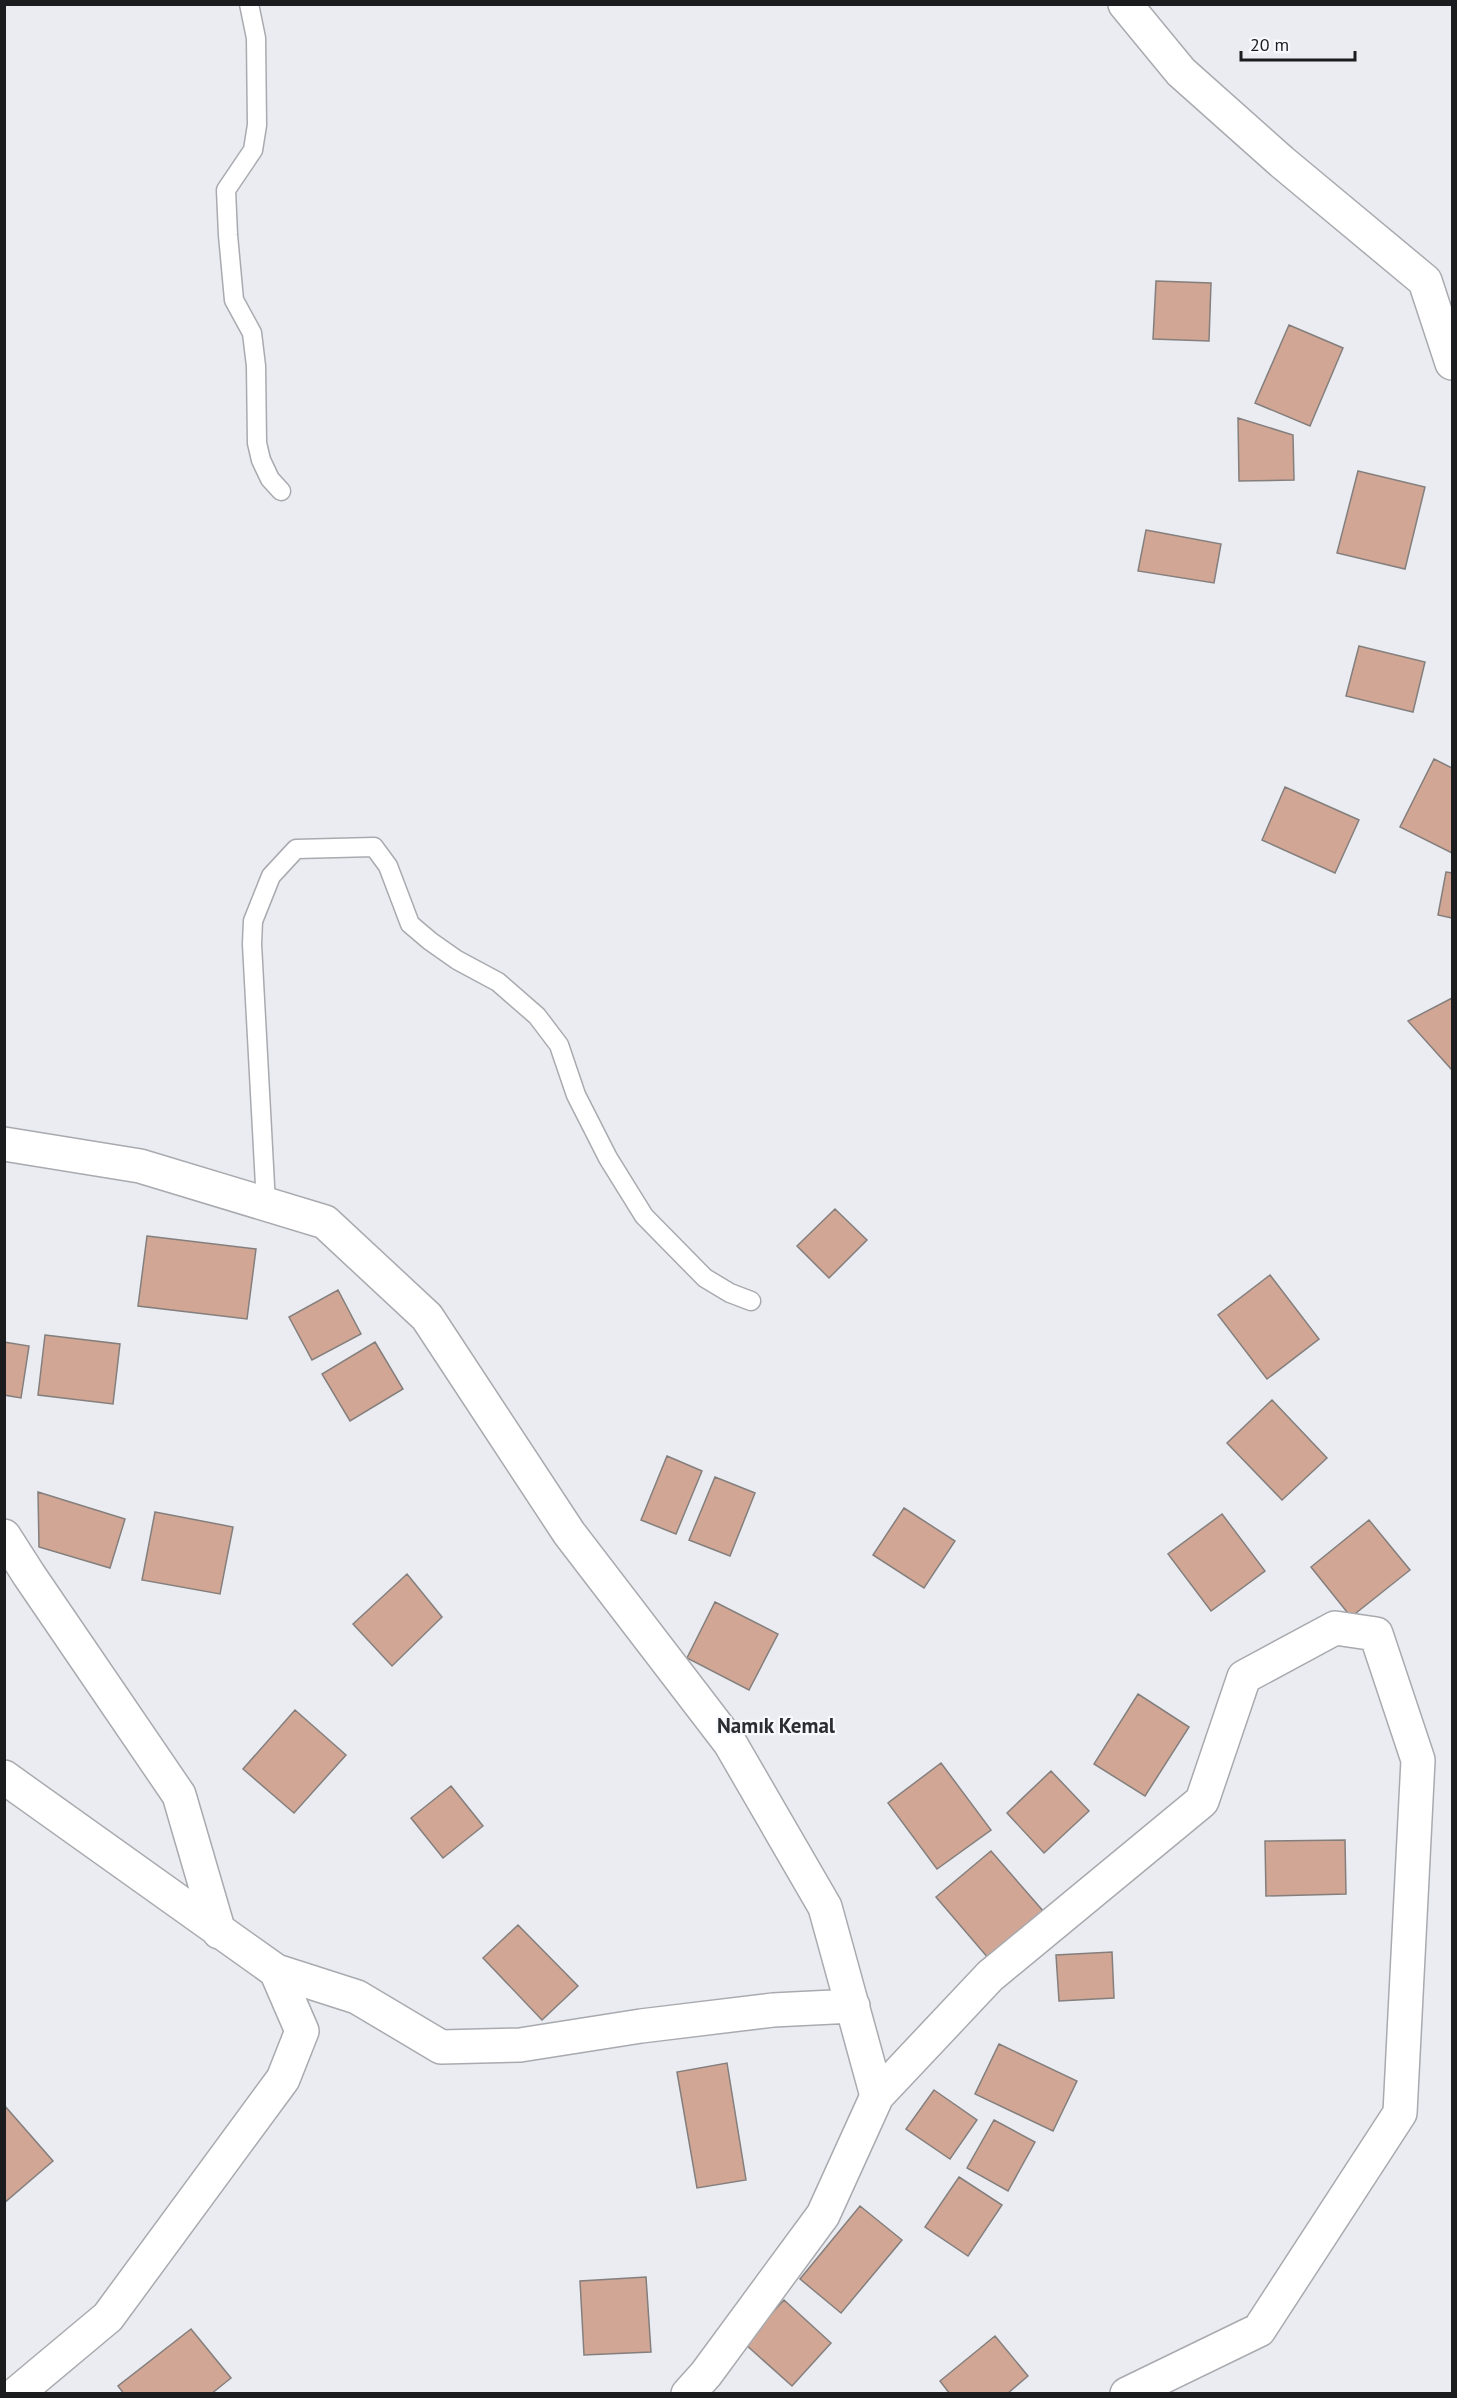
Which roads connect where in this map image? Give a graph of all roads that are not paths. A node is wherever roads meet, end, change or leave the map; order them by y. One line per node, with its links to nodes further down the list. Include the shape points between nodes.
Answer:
1 (249, 4): 4 (lane, via 256,38 257,125 253,150 226,190 228,235 234,300 252,333 261,460)
2 (1125, 4): 3 (street, via 1181,72 1425,281)
3 (1452, 363)
4 (281, 491)
5 (4, 1144): 6 (street, via 140,1166)
6 (266, 1204): 7 (lane, via 254,921 271,876 296,849 374,847 388,866 410,924 457,960 498,982 537,1016 559,1045 576,1095 644,1216 705,1278); 12 (street, via 325,1222 428,1317 569,1533 730,1743 825,1907)
7 (751, 1301)
8 (4, 1536): 10 (street, via 178,1795)
9 (4, 1777): 10 (street)
10 (219, 1932): 11 (street)
11 (276, 1971): 12 (street, via 357,1997 441,2047 520,2045 729,2015); 14 (street, via 302,2031 283,2079 108,2317)
12 (853, 2006): 13 (street)
13 (878, 2096): 15 (street, via 823,2215); 16 (street, via 990,1976 1202,1801 1244,1677 1335,1628 1376,1634 1418,1760 1400,2113 1259,2330)
14 (15, 2394)
15 (688, 2394)
16 (1127, 2394)

